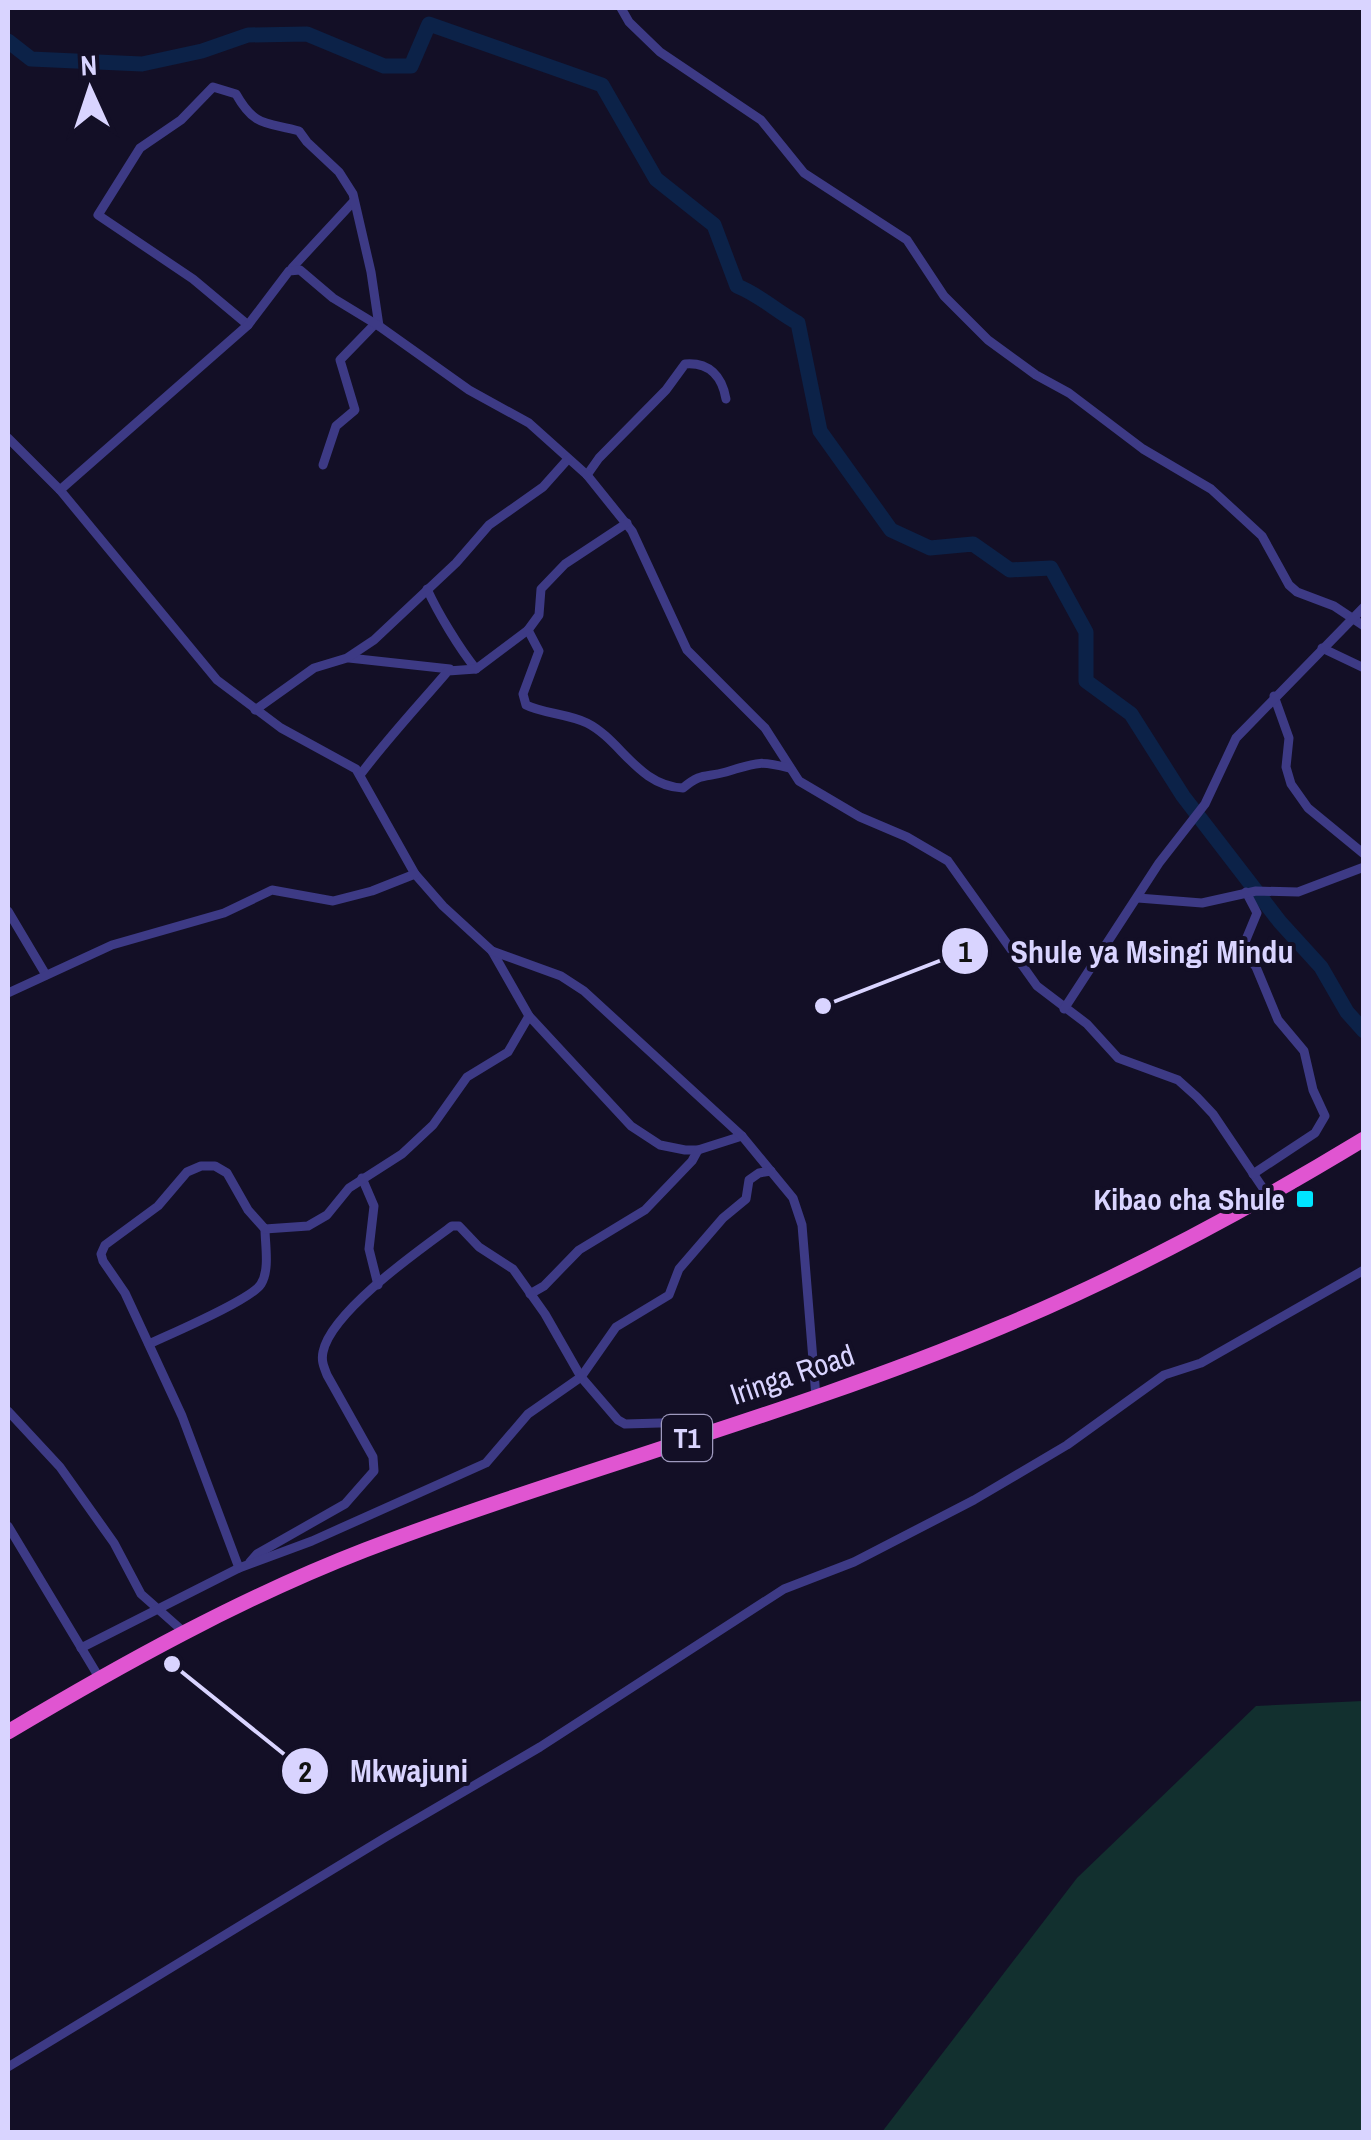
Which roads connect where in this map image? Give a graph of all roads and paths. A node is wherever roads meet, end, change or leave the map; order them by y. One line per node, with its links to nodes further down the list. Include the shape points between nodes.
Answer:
1 (621, 8): 15 (street, via 660,52 761,120 804,173 907,240 944,296 988,340 1211,489 1262,536 1289,586)
2 (354, 201): 3 (street); 4 (street, via 339,172 299,131 246,113 236,94 220,88 209,89 186,116 140,148 98,217 193,279); 5 (street)
3 (292, 268): 4 (street); 5 (street)
4 (248, 325): 11 (street)
5 (377, 325): 8 (street, via 528,423); 9 (street, via 340,360 355,410 336,426)
6 (726, 399): 10 (street, via 710,369 685,364)
7 (8, 438): 11 (street)
8 (568, 459): 10 (street); 13 (street, via 543,487 489,525)
9 (323, 465)
10 (587, 475): 12 (street)
11 (60, 490): 24 (street, via 218,680)
12 (626, 522): 17 (street, via 541,589 539,614); 25 (street, via 682,643 765,728)
13 (427, 589): 19 (street); 22 (street)
14 (1364, 607): 15 (street)
15 (1351, 618): 16 (street); 18 (street)
16 (1364, 626)
17 (528, 630): 22 (street); 25 (street, via 539,651 523,694 526,705 588,723 663,784 681,789 701,774 759,762)
18 (1322, 648): 21 (street); 23 (street)
19 (347, 658): 20 (street); 24 (street, via 314,668)
20 (450, 668): 22 (street); 26 (street)
21 (1364, 668)
22 (476, 670)
23 (1274, 696): 27 (street, via 1289,738 1291,784 1308,808); 31 (street, via 1236,738 1204,804)
24 (256, 710): 26 (street)
25 (789, 768): 36 (street, via 860,818 948,861 1026,974)
26 (360, 775): 29 (street)
27 (1364, 854)
28 (1364, 867): 30 (street, via 1302,891)
29 (415, 874): 33 (street); 34 (street, via 333,902 272,890 224,912 112,945)
30 (1246, 892): 31 (street, via 1202,903); 42 (street, via 1256,913 1245,952 1278,1020 1304,1051 1325,1116 1315,1134)
31 (1138, 898): 36 (street)
32 (8, 910): 34 (street)
33 (492, 951): 37 (street); 38 (street, via 573,983)
34 (46, 976): 35 (street)
35 (8, 994)
36 (1064, 1009): 42 (street, via 1118,1058 1178,1080 1197,1096)
37 (529, 1016): 40 (street, via 631,1126 660,1145); 43 (street, via 508,1052 467,1077 402,1154)
38 (742, 1136): 40 (street); 41 (street)
39 (1364, 1139): 44 (highway, Iringa Road / T1)
40 (698, 1150): 48 (street, via 645,1210 579,1250)
41 (771, 1172): 50 (street, via 749,1180 746,1199 680,1269 669,1294 616,1327); 51 (street, via 802,1225)
42 (1253, 1174): 44 (street)
43 (362, 1178): 45 (street, via 319,1220); 47 (street, via 375,1212 369,1249)
44 (1268, 1197): 51 (highway, Iringa Road / T1, via 1053,1305)
45 (265, 1229): 49 (street, via 266,1270 257,1288); 49 (street, via 227,1173 201,1166 105,1244 103,1261)
46 (1364, 1270): 61 (street, via 1201,1363 1164,1375 1067,1445 974,1500 854,1562 784,1589 540,1747)
47 (378, 1285): 48 (street, via 455,1225 513,1270); 55 (street, via 339,1321 322,1362 373,1457 374,1471 345,1504)
48 (530, 1294): 50 (street)
49 (149, 1344): 55 (street)
50 (581, 1376): 53 (street, via 622,1423 695,1422); 55 (street, via 528,1414 494,1457 474,1470)
51 (816, 1397): 53 (highway, Iringa Road / T1)
52 (8, 1411): 56 (street, via 60,1467 114,1543 132,1582)
53 (706, 1432): 57 (highway, Iringa Road / T1, via 362,1552)
54 (8, 1526): 58 (street)
55 (244, 1566): 56 (street)
56 (160, 1610): 57 (street); 58 (street)
57 (185, 1633): 59 (highway, Iringa Road / T1)
58 (81, 1648): 59 (street)
59 (100, 1679): 60 (highway, Iringa Road / T1)
60 (8, 1732)
61 (8, 2067)

